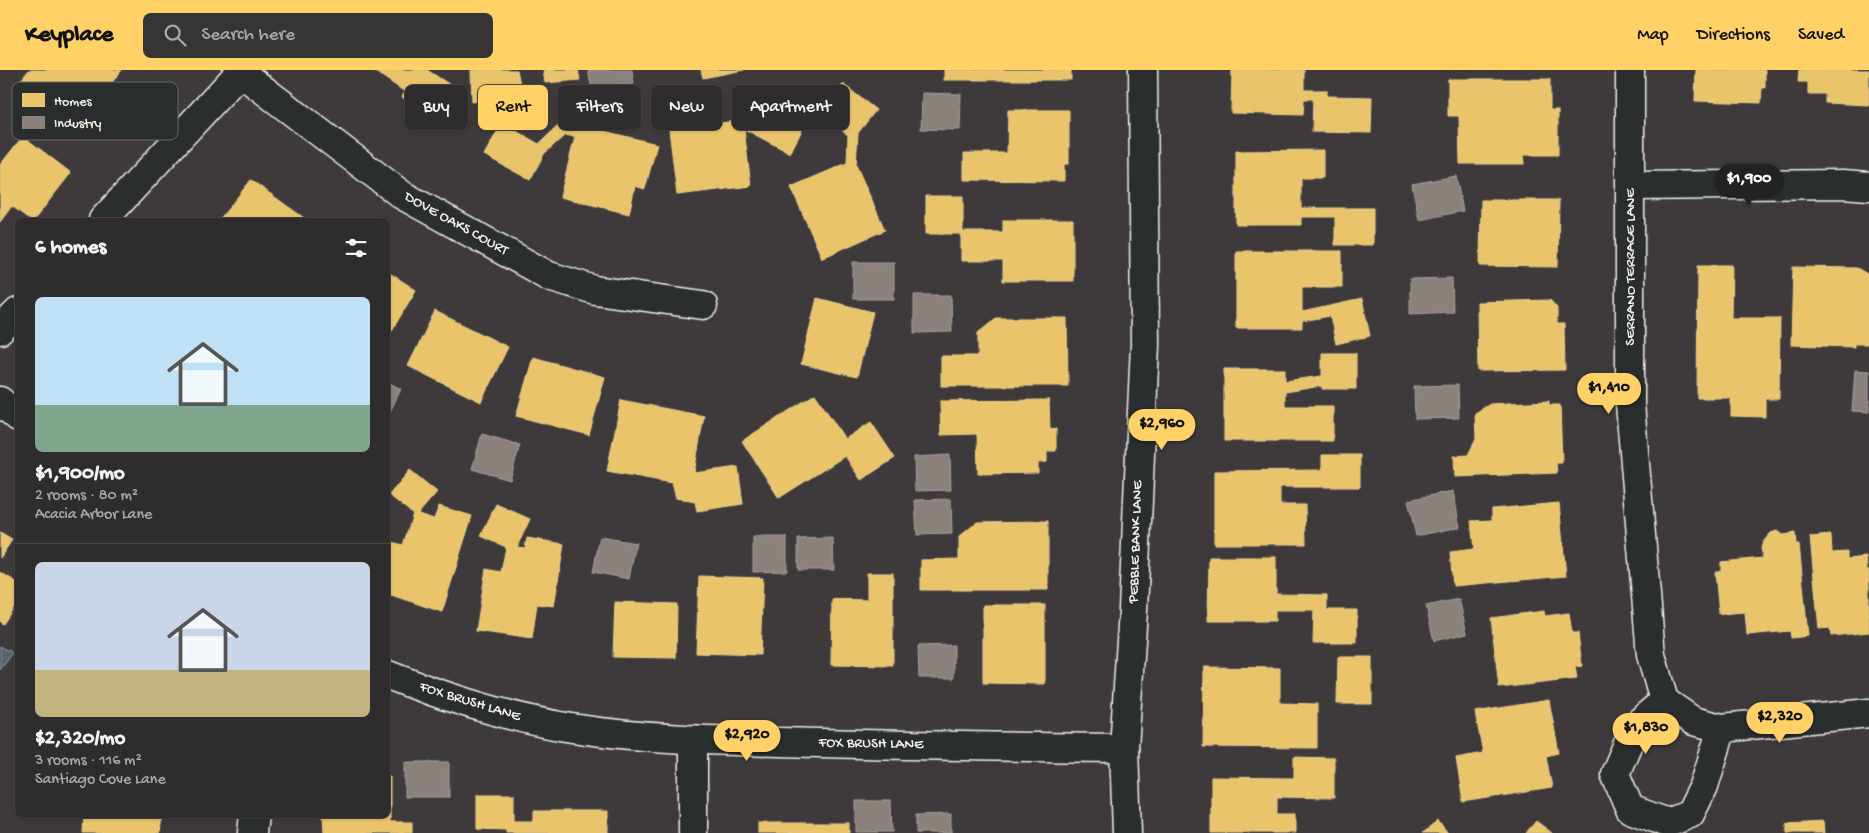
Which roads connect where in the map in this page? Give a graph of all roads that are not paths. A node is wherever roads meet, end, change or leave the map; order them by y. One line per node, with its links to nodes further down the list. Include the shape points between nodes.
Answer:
1 (1143, 70): 19 (street, PEBBLE BANK LANE, via 1145,345 1134,610)
2 (1630, 70): 6 (street, SERRANO TERRACE LANE)
3 (241, 71): 4 (street); 9 (street, DOVE OAKS COURT, via 402,195 549,276 595,290)
4 (178, 139)
5 (177, 140): 8 (street)
6 (1631, 186): 7 (street); 15 (street, SERRANO TERRACE LANE, via 1630,404 1652,655)
7 (1869, 186)
8 (105, 218)
9 (703, 305)
10 (15, 315): 11 (street)
11 (0, 330)
12 (0, 401): 13 (street)
13 (15, 414)
14 (390, 676): 18 (street, FOX BRUSH LANE, via 520,718 572,728)
15 (1664, 701): 17 (street, via 1693,722); 17 (street, via 1642,720 1615,774 1630,809 1668,823 1690,814 1704,786)
16 (1869, 714): 17 (street)
17 (1722, 728)
18 (693, 740): 19 (street, FOX BRUSH LANE); 22 (street)
19 (1124, 748): 23 (street, PEBBLE BANK LANE)
20 (254, 818): 21 (street)
21 (252, 833)
22 (693, 833)
23 (1127, 833)

